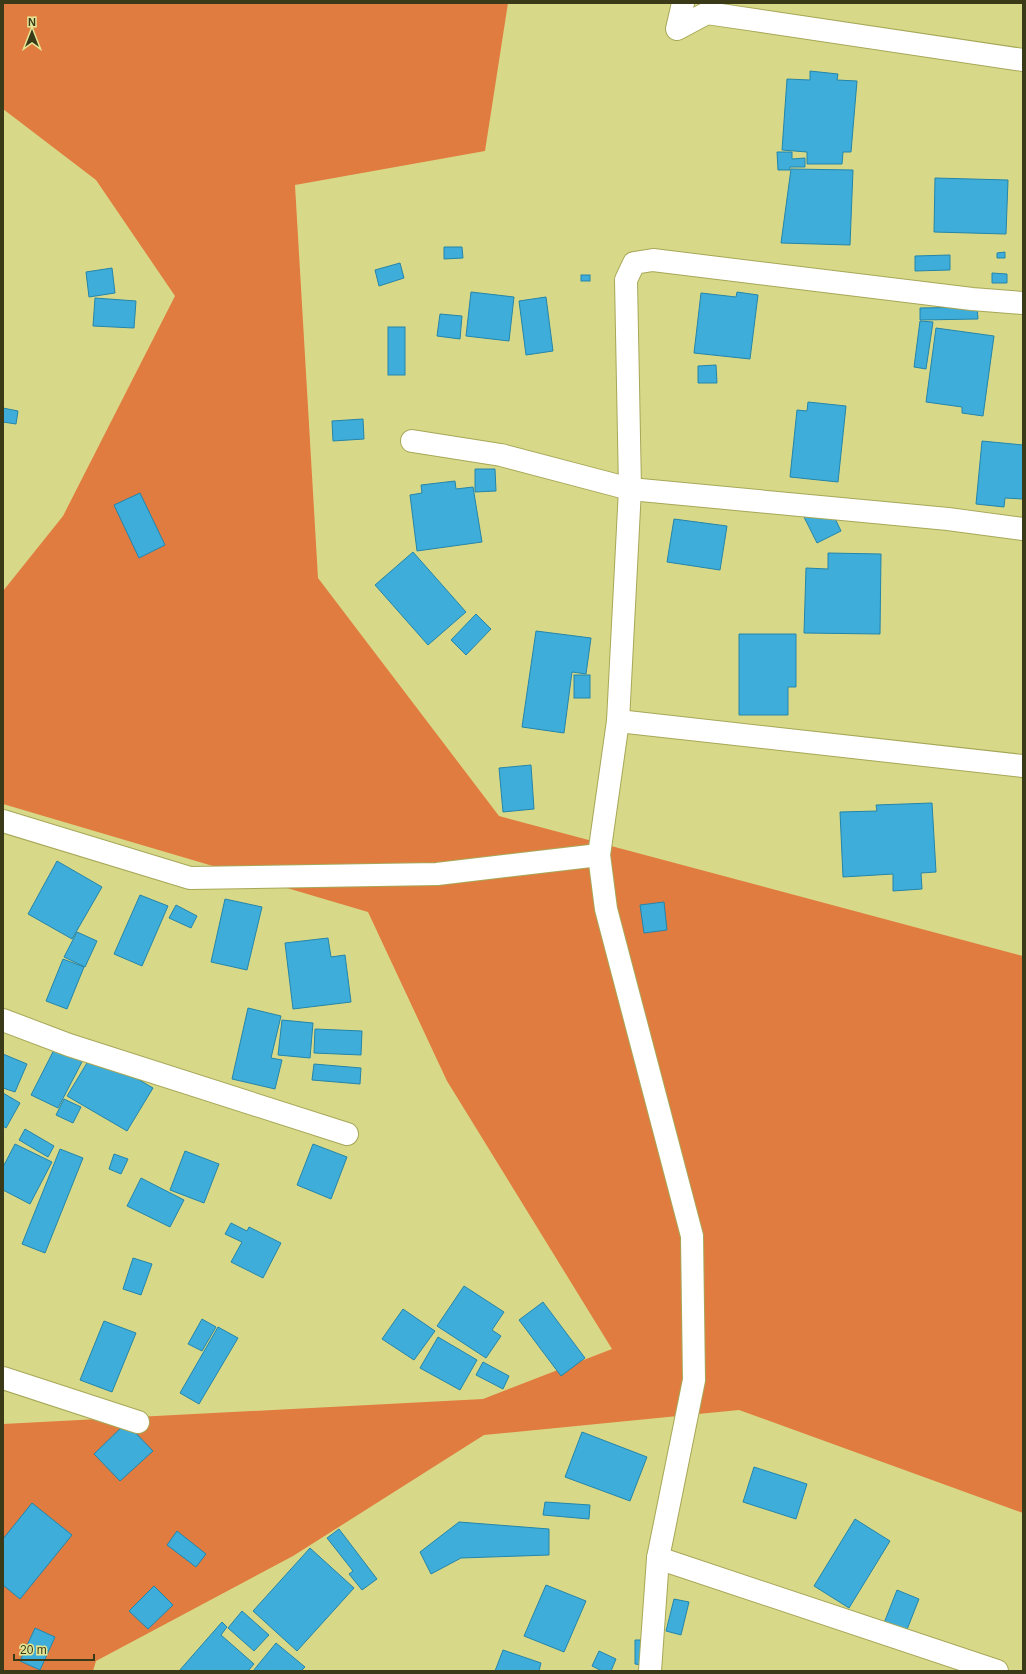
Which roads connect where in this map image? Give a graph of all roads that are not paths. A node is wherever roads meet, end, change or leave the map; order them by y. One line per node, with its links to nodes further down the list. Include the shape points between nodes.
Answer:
1 (682, 3): 2 (street, via 677,29 707,13)
2 (1023, 60)
3 (1023, 303): 5 (street, via 653,260 634,263 626,280)
4 (412, 441): 5 (street, via 500,455)
5 (630, 489): 6 (street, via 948,519); 7 (street)
6 (1023, 529)
7 (618, 721): 8 (street); 10 (street)
8 (1023, 766)
9 (3, 821): 10 (street, via 190,878 437,874)
10 (599, 855): 15 (street, via 606,909 692,1236 694,1380)
11 (3, 1020): 12 (street, via 69,1045)
12 (347, 1134)
13 (3, 1378): 14 (street)
14 (138, 1422)
15 (658, 1558): 16 (street); 17 (street)
16 (650, 1671)
17 (997, 1671)

